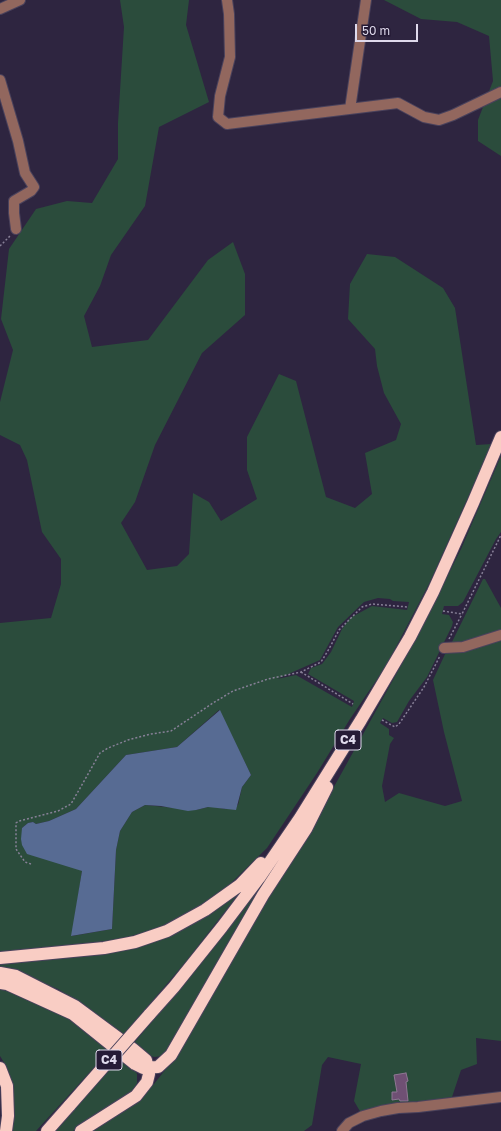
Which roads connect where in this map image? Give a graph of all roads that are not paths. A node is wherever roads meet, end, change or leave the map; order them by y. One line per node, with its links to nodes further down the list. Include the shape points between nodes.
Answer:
1 (20, 0): 4 (street)
2 (227, 0): 7 (street, via 230,57 220,96 218,117 227,124)
3 (366, 0): 7 (street)
4 (0, 9)
5 (0, 80): 8 (street, via 25,173 34,187 14,201)
6 (501, 92): 7 (street, via 439,120 398,104)
7 (350, 109)
8 (16, 229)
9 (501, 437): 12 (highway, C4, via 433,592 410,637)
10 (501, 635): 11 (street, via 463,647)
11 (444, 648)
12 (361, 720): 13 (highway, C4); 18 (highway, via 306,830 264,895 171,1055 158,1067)
13 (300, 818): 14 (highway, via 240,885 205,910 167,931 135,942 104,948); 21 (highway, C4, bridge, via 259,878 174,987)
14 (0, 958)
15 (0, 973): 18 (highway, via 16,976 75,1006 134,1049 146,1060)
16 (0, 983): 18 (highway, via 8,984 73,1014 135,1064)
17 (0, 1068): 20 (highway, via 7,1086)
18 (148, 1068): 22 (highway, via 147,1082 136,1096)
19 (501, 1097): 23 (street, via 381,1111 349,1123)
20 (6, 1131)
21 (47, 1131)
22 (81, 1131)
23 (342, 1131)

